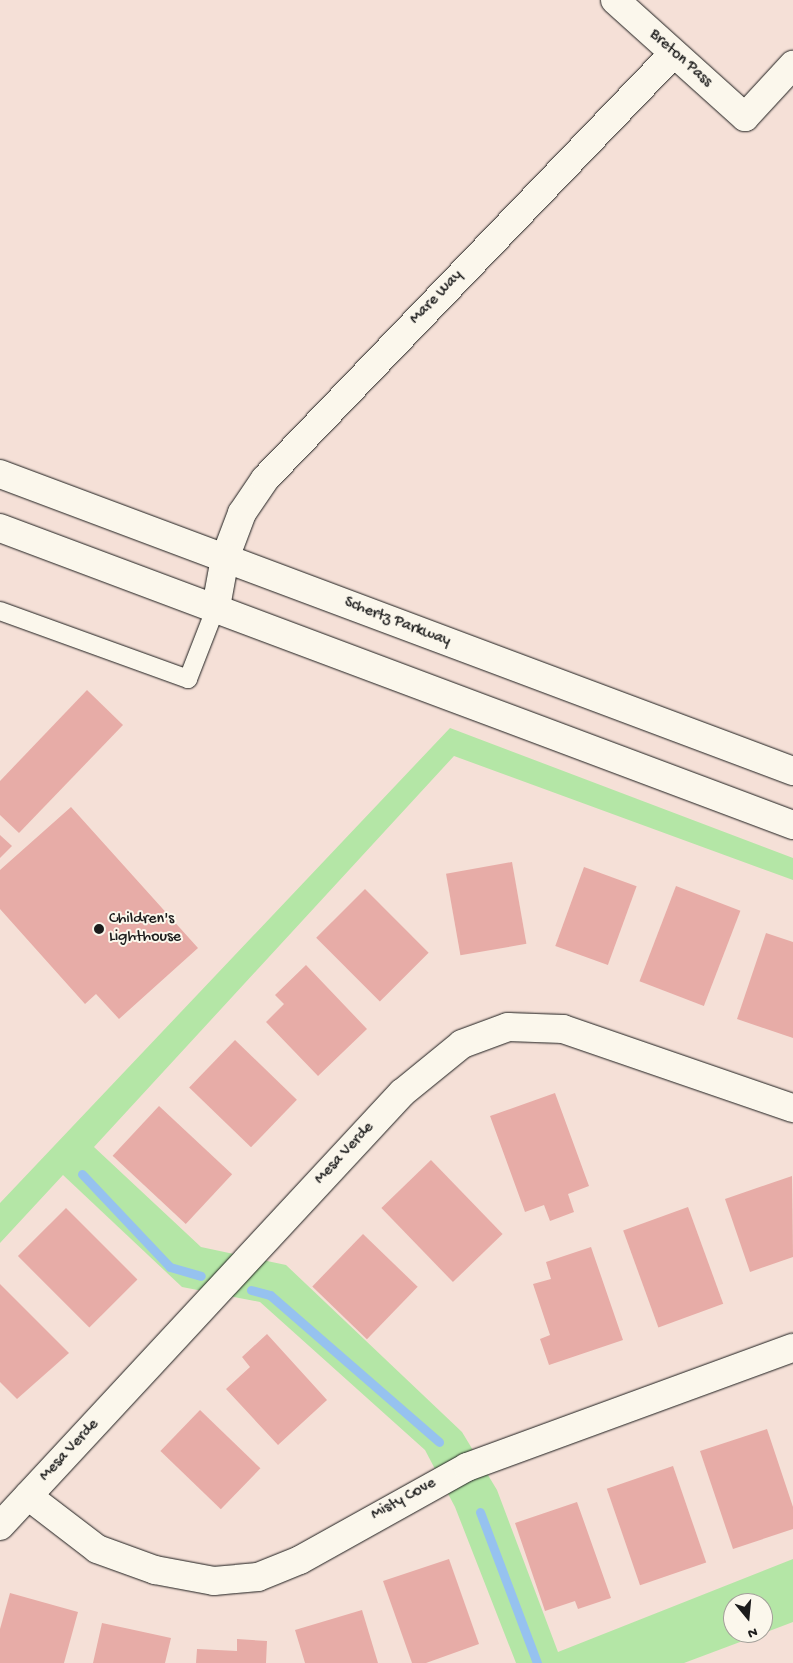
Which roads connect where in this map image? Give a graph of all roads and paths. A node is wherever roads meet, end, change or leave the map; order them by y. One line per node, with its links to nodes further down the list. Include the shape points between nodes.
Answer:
1 (615, 0): 2 (street, Breton Pass)
2 (673, 54): 3 (street, Breton Pass, via 745,117); 6 (street, Mare Way, via 265,479 242,513)
3 (793, 65)
4 (0, 474): 6 (street, Schertz Parkway)
5 (0, 528): 7 (street)
6 (225, 558): 7 (street, Mare Way); 9 (street, Schertz Parkway)
7 (216, 607): 8 (lane, via 188,679); 10 (street)
8 (0, 611)
9 (793, 771)
10 (793, 825)
11 (793, 1108): 13 (street, Mesa Verde, via 563,1029 508,1027 462,1044 402,1093)
12 (793, 1348): 13 (street, Misty Cove, via 467,1467 300,1560 258,1576 214,1581 154,1570 97,1549)
13 (28, 1496): 14 (street, Mesa Verde)
14 (0, 1526)

